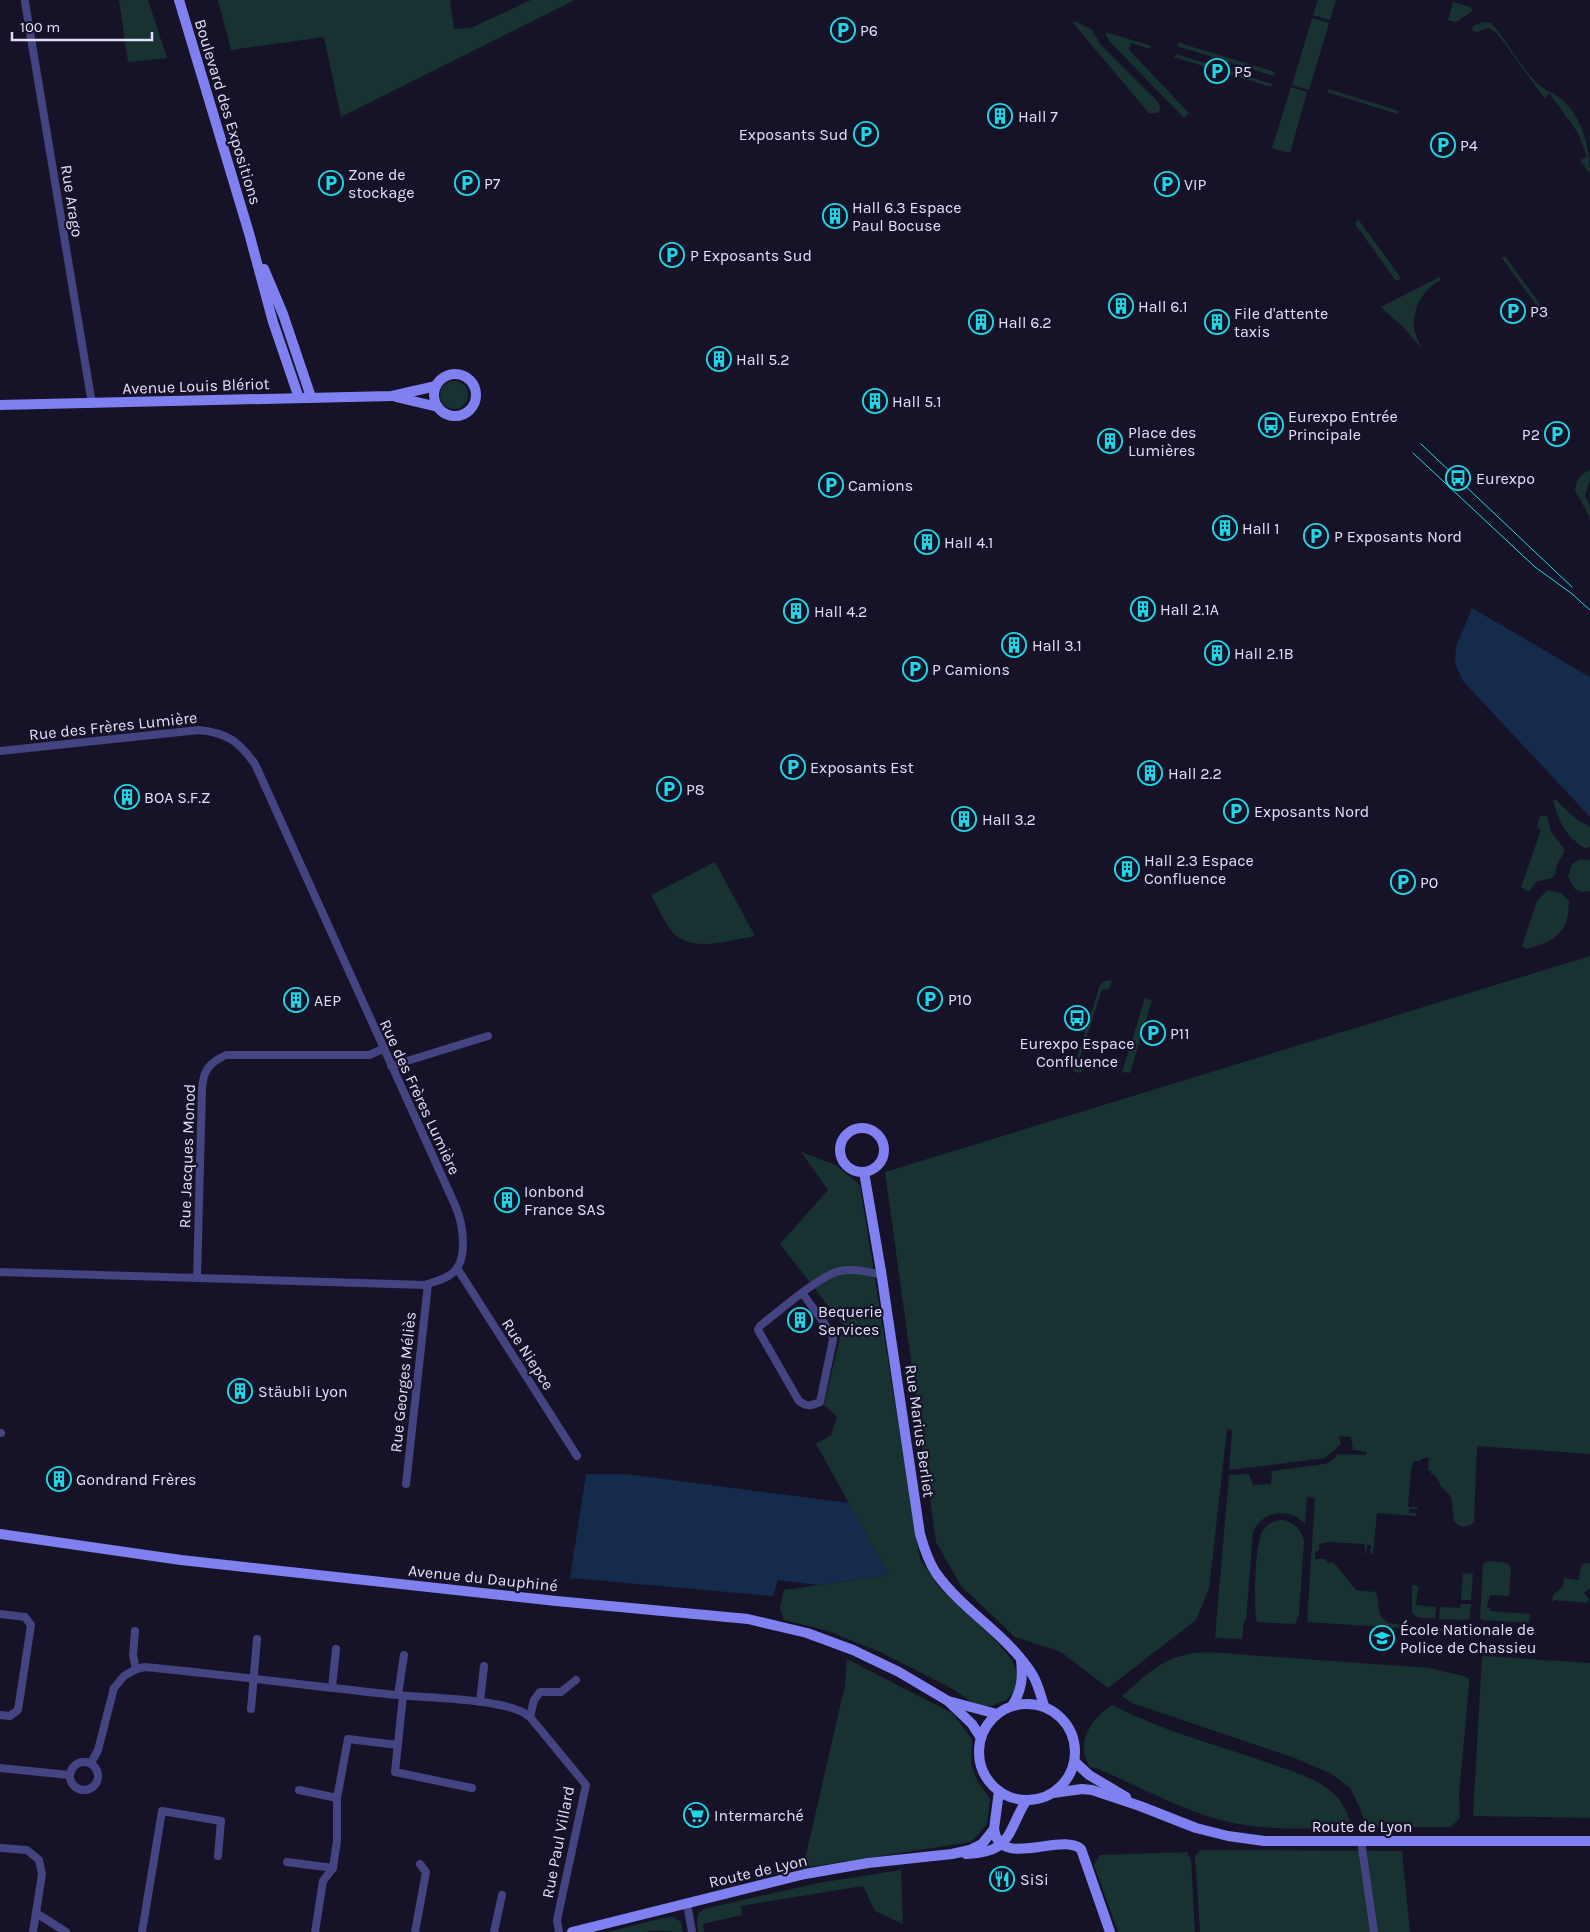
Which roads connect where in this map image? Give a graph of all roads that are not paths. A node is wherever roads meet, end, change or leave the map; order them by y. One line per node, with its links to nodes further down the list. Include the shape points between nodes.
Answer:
1 (179, 0): 3 (street, Boulevard des Expositions)
2 (25, 2): 8 (street, Rue Arago)
3 (249, 233): 6 (street, Boulevard des Expositions, via 273,322); 7 (street, Boulevard des Expositions, via 283,314)
4 (436, 386): 5 (street, Avenue Louis Blériot); 10 (street, via 434,393); 10 (street, via 455,374 474,386 476,397 463,414 451,416)
5 (392, 396): 7 (street, Avenue Louis Blériot); 10 (street, Avenue Louis Blériot)
6 (299, 398): 7 (street, Avenue Louis Blériot); 8 (street, Avenue Louis Blériot)
7 (311, 398)
8 (92, 404): 9 (street, Avenue Louis Blériot)
9 (0, 406)
10 (438, 407)
11 (0, 751): 13 (street, Rue des Frères Lumière, via 199,730 217,732 234,740 255,764)
12 (488, 1036): 14 (street)
13 (383, 1049): 14 (street, Rue des Frères Lumière); 19 (street, Rue Jacques Monod, via 369,1054 226,1055 205,1071 202,1077)
14 (391, 1066): 16 (street, Rue des Frères Lumière, via 460,1216 463,1243)
15 (864, 1172): 15 (street, via 877,1166 884,1148 879,1136 860,1128 848,1133 840,1151 848,1167); 18 (street, Rue Marius Berliet)
16 (457, 1268): 20 (street); 22 (street, Rue Niepce)
17 (0, 1272): 19 (street)
18 (882, 1275): 21 (street, via 841,1270); 30 (street, Rue Marius Berliet, via 920,1534 927,1556 950,1591)
19 (197, 1278): 20 (street)
20 (428, 1284): 23 (street, Rue Georges Méliès)
21 (803, 1294): 21 (street, via 758,1330 800,1401 805,1406 812,1406 820,1402 823,1393 833,1340)
22 (577, 1456)
23 (406, 1484)
24 (0, 1534): 37 (street, Avenue du Dauphiné, via 181,1560 556,1602 748,1619 807,1633 853,1650)
25 (0, 1614): 43 (street, via 25,1617 31,1625 18,1710 10,1716)
26 (135, 1631): 32 (street, via 133,1655)
27 (257, 1639): 33 (street)
28 (336, 1649): 35 (street)
29 (404, 1655): 36 (street)
30 (1021, 1659): 39 (street, via 1022,1688); 40 (street, Rue Marius Berliet, via 1033,1675)
31 (484, 1666): 38 (street)
32 (136, 1669): 33 (street, Rue Paul Villard, via 145,1667); 48 (street, via 124,1676 114,1688 98,1750)
33 (254, 1679): 35 (street, Rue Paul Villard); 41 (street)
34 (576, 1680): 44 (street, via 562,1692 540,1692 534,1700)
35 (332, 1688): 36 (street, Rue Paul Villard)
36 (400, 1696): 38 (street, Rue Paul Villard); 46 (street)
37 (948, 1701): 42 (street, Avenue du Dauphiné); 45 (street, Avenue du Dauphiné, via 972,1724)
38 (480, 1702): 44 (street, Rue Paul Villard, via 522,1710)
39 (1012, 1706): 40 (street, via 1023,1703); 42 (street)
40 (1044, 1706): 47 (street, via 1062,1717 1069,1726 1076,1749)
41 (251, 1709)
42 (997, 1714): 45 (street)
43 (0, 1715)
44 (530, 1717): 79 (street, Rue Paul Villard, via 586,1785 557,1920)
45 (981, 1738): 53 (street, via 978,1753 981,1767 988,1781)
46 (398, 1745): 51 (street, via 395,1772); 55 (street, via 348,1739)
47 (1075, 1762): 54 (street, via 1071,1774); 57 (street, Route de Lyon, via 1089,1775)
48 (90, 1763): 50 (street, via 81,1761 75,1764); 50 (street, via 98,1776 92,1787 86,1790 74,1786)
49 (0, 1768): 50 (street)
50 (69, 1775)
51 (472, 1788)
52 (299, 1790): 55 (street)
53 (999, 1791): 56 (street); 58 (street)
54 (1053, 1793): 56 (street); 57 (street, Route de Lyon, via 1092,1790)
55 (337, 1798): 69 (street)
56 (1026, 1801): 59 (street)
57 (1140, 1806): 60 (street, Route de Lyon, via 1196,1828 1228,1836 1264,1841)
58 (994, 1829): 62 (street); 65 (street, Route de Lyon, via 982,1844)
59 (1012, 1829): 62 (street); 63 (street, via 1017,1842)
60 (1361, 1841): 61 (street, Route de Lyon); 83 (street)
61 (1590, 1841)
62 (1002, 1845): 63 (street, via 1014,1849); 65 (street, Route de Lyon, via 988,1852)
63 (1029, 1847): 82 (street, via 1072,1845 1081,1849)
64 (0, 1848): 72 (street, via 26,1850 39,1860 42,1874)
65 (955, 1854): 71 (street, Route de Lyon, via 805,1874)
66 (218, 1856): 75 (street, via 221,1820 162,1811)
67 (287, 1862): 69 (street)
68 (420, 1864): 77 (street, via 426,1872)
69 (333, 1868): 76 (street, via 323,1881)
70 (502, 1895): 78 (street)
71 (687, 1903): 80 (street, Route de Lyon); 81 (street)
72 (36, 1912): 73 (street); 74 (street)
73 (33, 1932)
74 (66, 1932)
75 (142, 1932)
76 (315, 1932)
77 (415, 1932)
78 (494, 1932)
79 (559, 1932)
80 (572, 1932)
81 (692, 1932)
82 (1110, 1932)
83 (1374, 1932)

